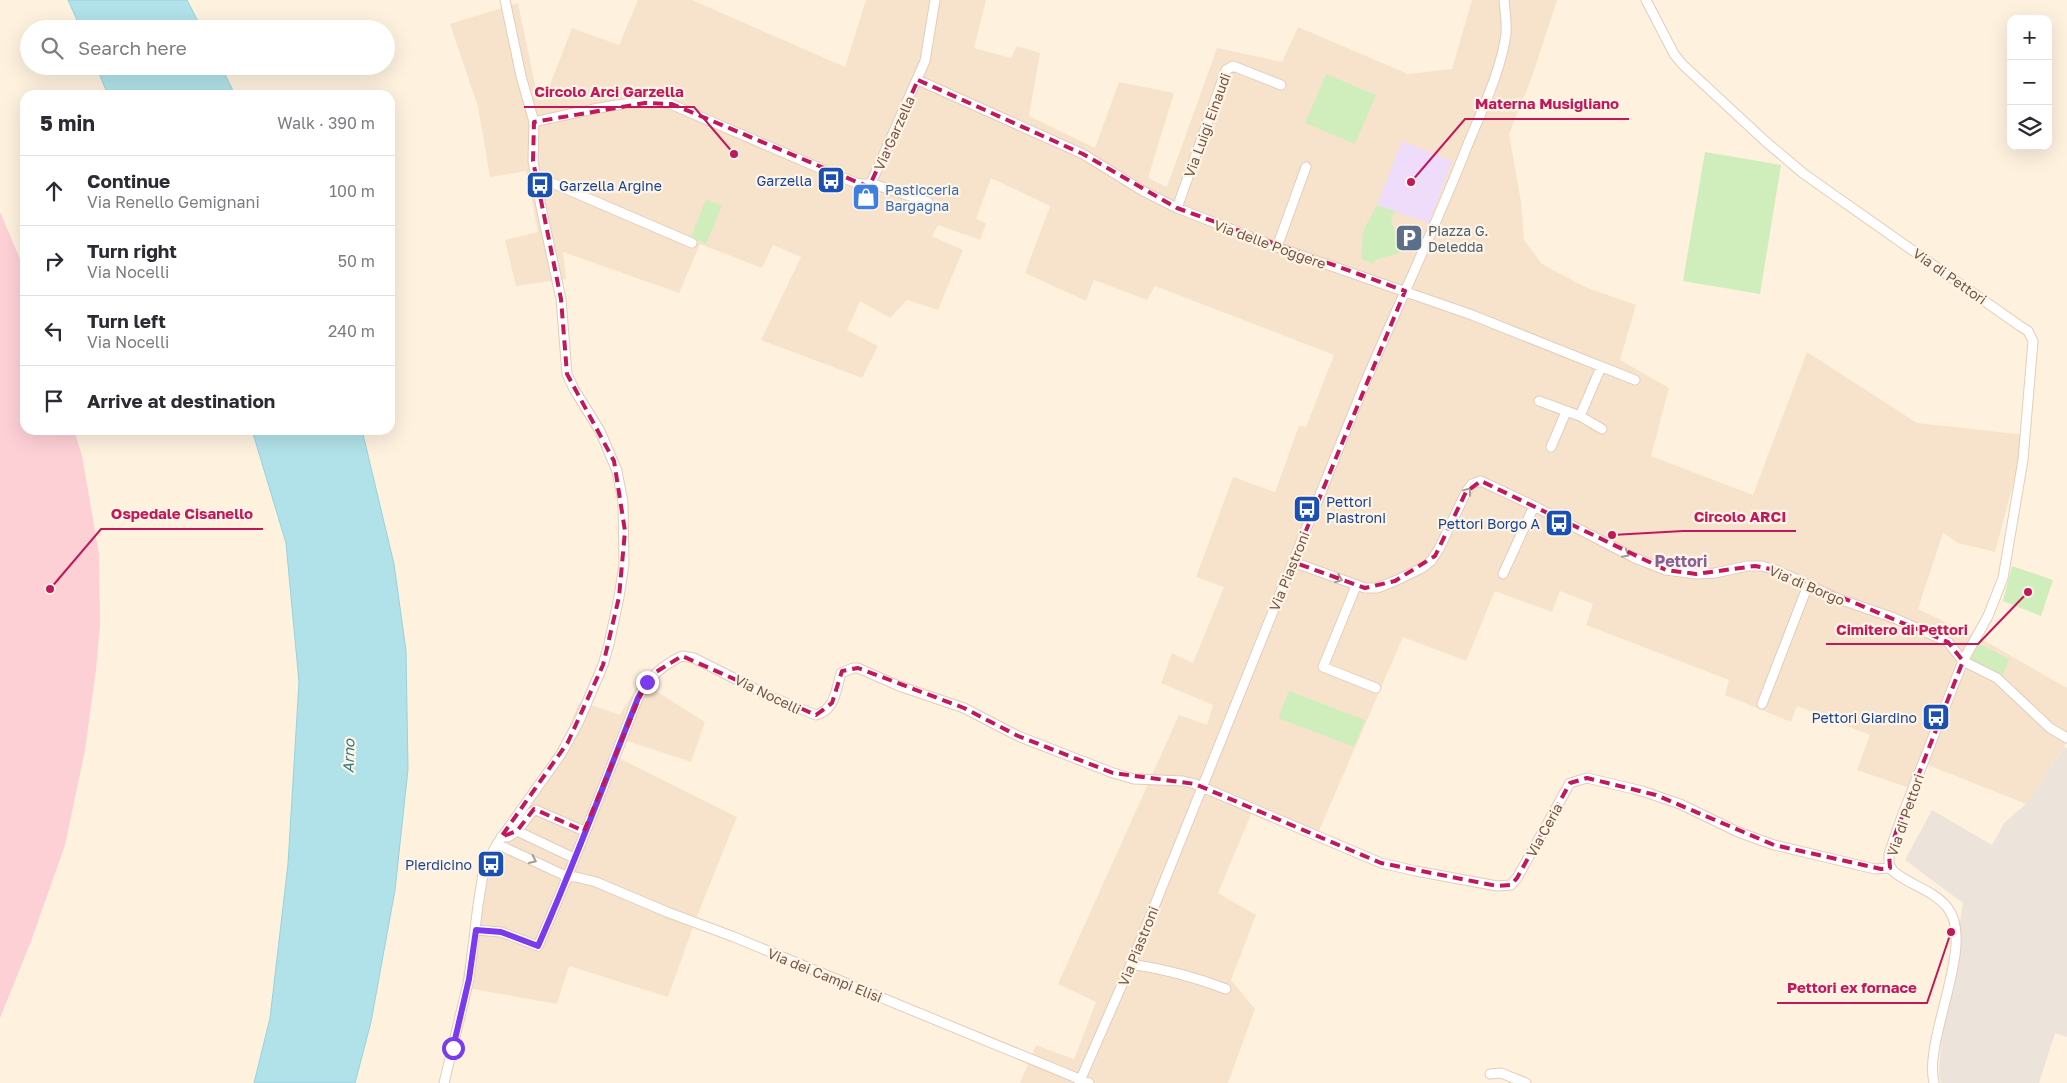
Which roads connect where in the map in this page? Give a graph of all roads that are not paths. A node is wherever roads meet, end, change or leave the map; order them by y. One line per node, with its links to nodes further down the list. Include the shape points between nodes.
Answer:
1 (505, 0): 7 (street)
2 (935, 0): 5 (street, Via Garzella, via 925,61)
3 (1504, 0): 15 (street, Via Piastroni, via 1506,35 1494,77 1442,210)
4 (1646, 0): 28 (street, Via di Pettori, via 1682,64 1765,142 1804,174 2031,336 2023,460 2003,578 1988,616)
5 (918, 80): 10 (street, Via Garzella); 12 (street, Via delle Poggere, via 1083,154)
6 (1282, 85): 12 (street, Via Luigi Einaudi, via 1233,66 1226,70)
7 (534, 122): 9 (street, via 532,151); 10 (street, Via Garzella, via 613,107 668,103 836,175 862,185)
8 (1306, 167): 14 (street)
9 (536, 176): 13 (street); 37 (street, via 561,299 567,374 610,451 620,485 625,531 624,564 603,665 579,721 561,754)
10 (870, 183): 11 (street)
11 (928, 202)
12 (1176, 208): 14 (street, Via delle Poggere)
13 (692, 244)
14 (1277, 247): 15 (street, Via delle Poggere)
15 (1405, 291): 16 (street, Via delle Poggere); 24 (street, Via Piastroni)
16 (1601, 367): 17 (street, Via delle Poggere); 20 (street)
17 (1635, 380)
18 (1539, 401): 19 (street)
19 (1566, 412): 20 (street); 22 (street)
20 (1580, 416): 21 (street)
21 (1602, 429)
22 (1551, 447)
23 (1534, 506): 25 (street); 26 (street, Via di Borgo, one-way to 26, via 1635,558 1666,570 1696,574 1755,566 1776,570); 27 (street, Via di Borgo, one-way to 23, via 1383,586 1431,561 1469,487 1476,482 1488,483)
24 (1293, 562): 27 (street, Via di Borgo, one-way to 27); 34 (street, Via Piastroni)
25 (1503, 574)
26 (1808, 585): 29 (street, Via di Borgo, via 1894,618 1948,642); 32 (street)
27 (1356, 586): 31 (street, via 1323,667)
28 (1973, 642): 29 (street); 30 (street, Via di Pettori)
29 (1955, 650): 30 (street, Via di Borgo)
30 (1964, 662): 33 (street, via 1996,678 2050,728); 39 (street, Via di Pettori, via 1896,832 1889,854)
31 (1376, 688)
32 (1762, 704)
33 (2067, 738)
34 (1203, 786): 36 (street, Via Nocelli, via 1113,774 1018,736 964,708 858,668 842,673 832,703 827,710 816,715 769,696 694,658 682,656 656,672 643,689); 39 (street, Via Ceria, via 1382,863 1497,886 1511,885 1570,783 1587,778 1656,795 1774,845 1875,869); 42 (street, Via Piastroni)
35 (517, 831): 36 (street, via 536,810); 37 (street); 38 (street)
36 (584, 831): 38 (street, Via Nocelli)
37 (499, 840): 40 (street, one-way to 40); 41 (street, via 484,868)
38 (574, 858): 40 (street, Via Nocelli)
39 (1890, 868): 48 (street, Via di Pettori, via 1938,898 1954,921 1951,976 1932,1052)
40 (568, 877): 41 (street, Via Nocelli, via 538,946 501,932); 45 (street, Via dei Campi Elisi, via 596,882)
41 (476, 930): 46 (street, via 469,979)
42 (1131, 964): 43 (street, via 1198,978); 45 (street, Via Piastroni)
43 (1226, 989)
44 (1490, 1074): 47 (street, via 1501,1073)
45 (1083, 1082)
46 (444, 1083)
47 (1526, 1083)
48 (1934, 1083)

